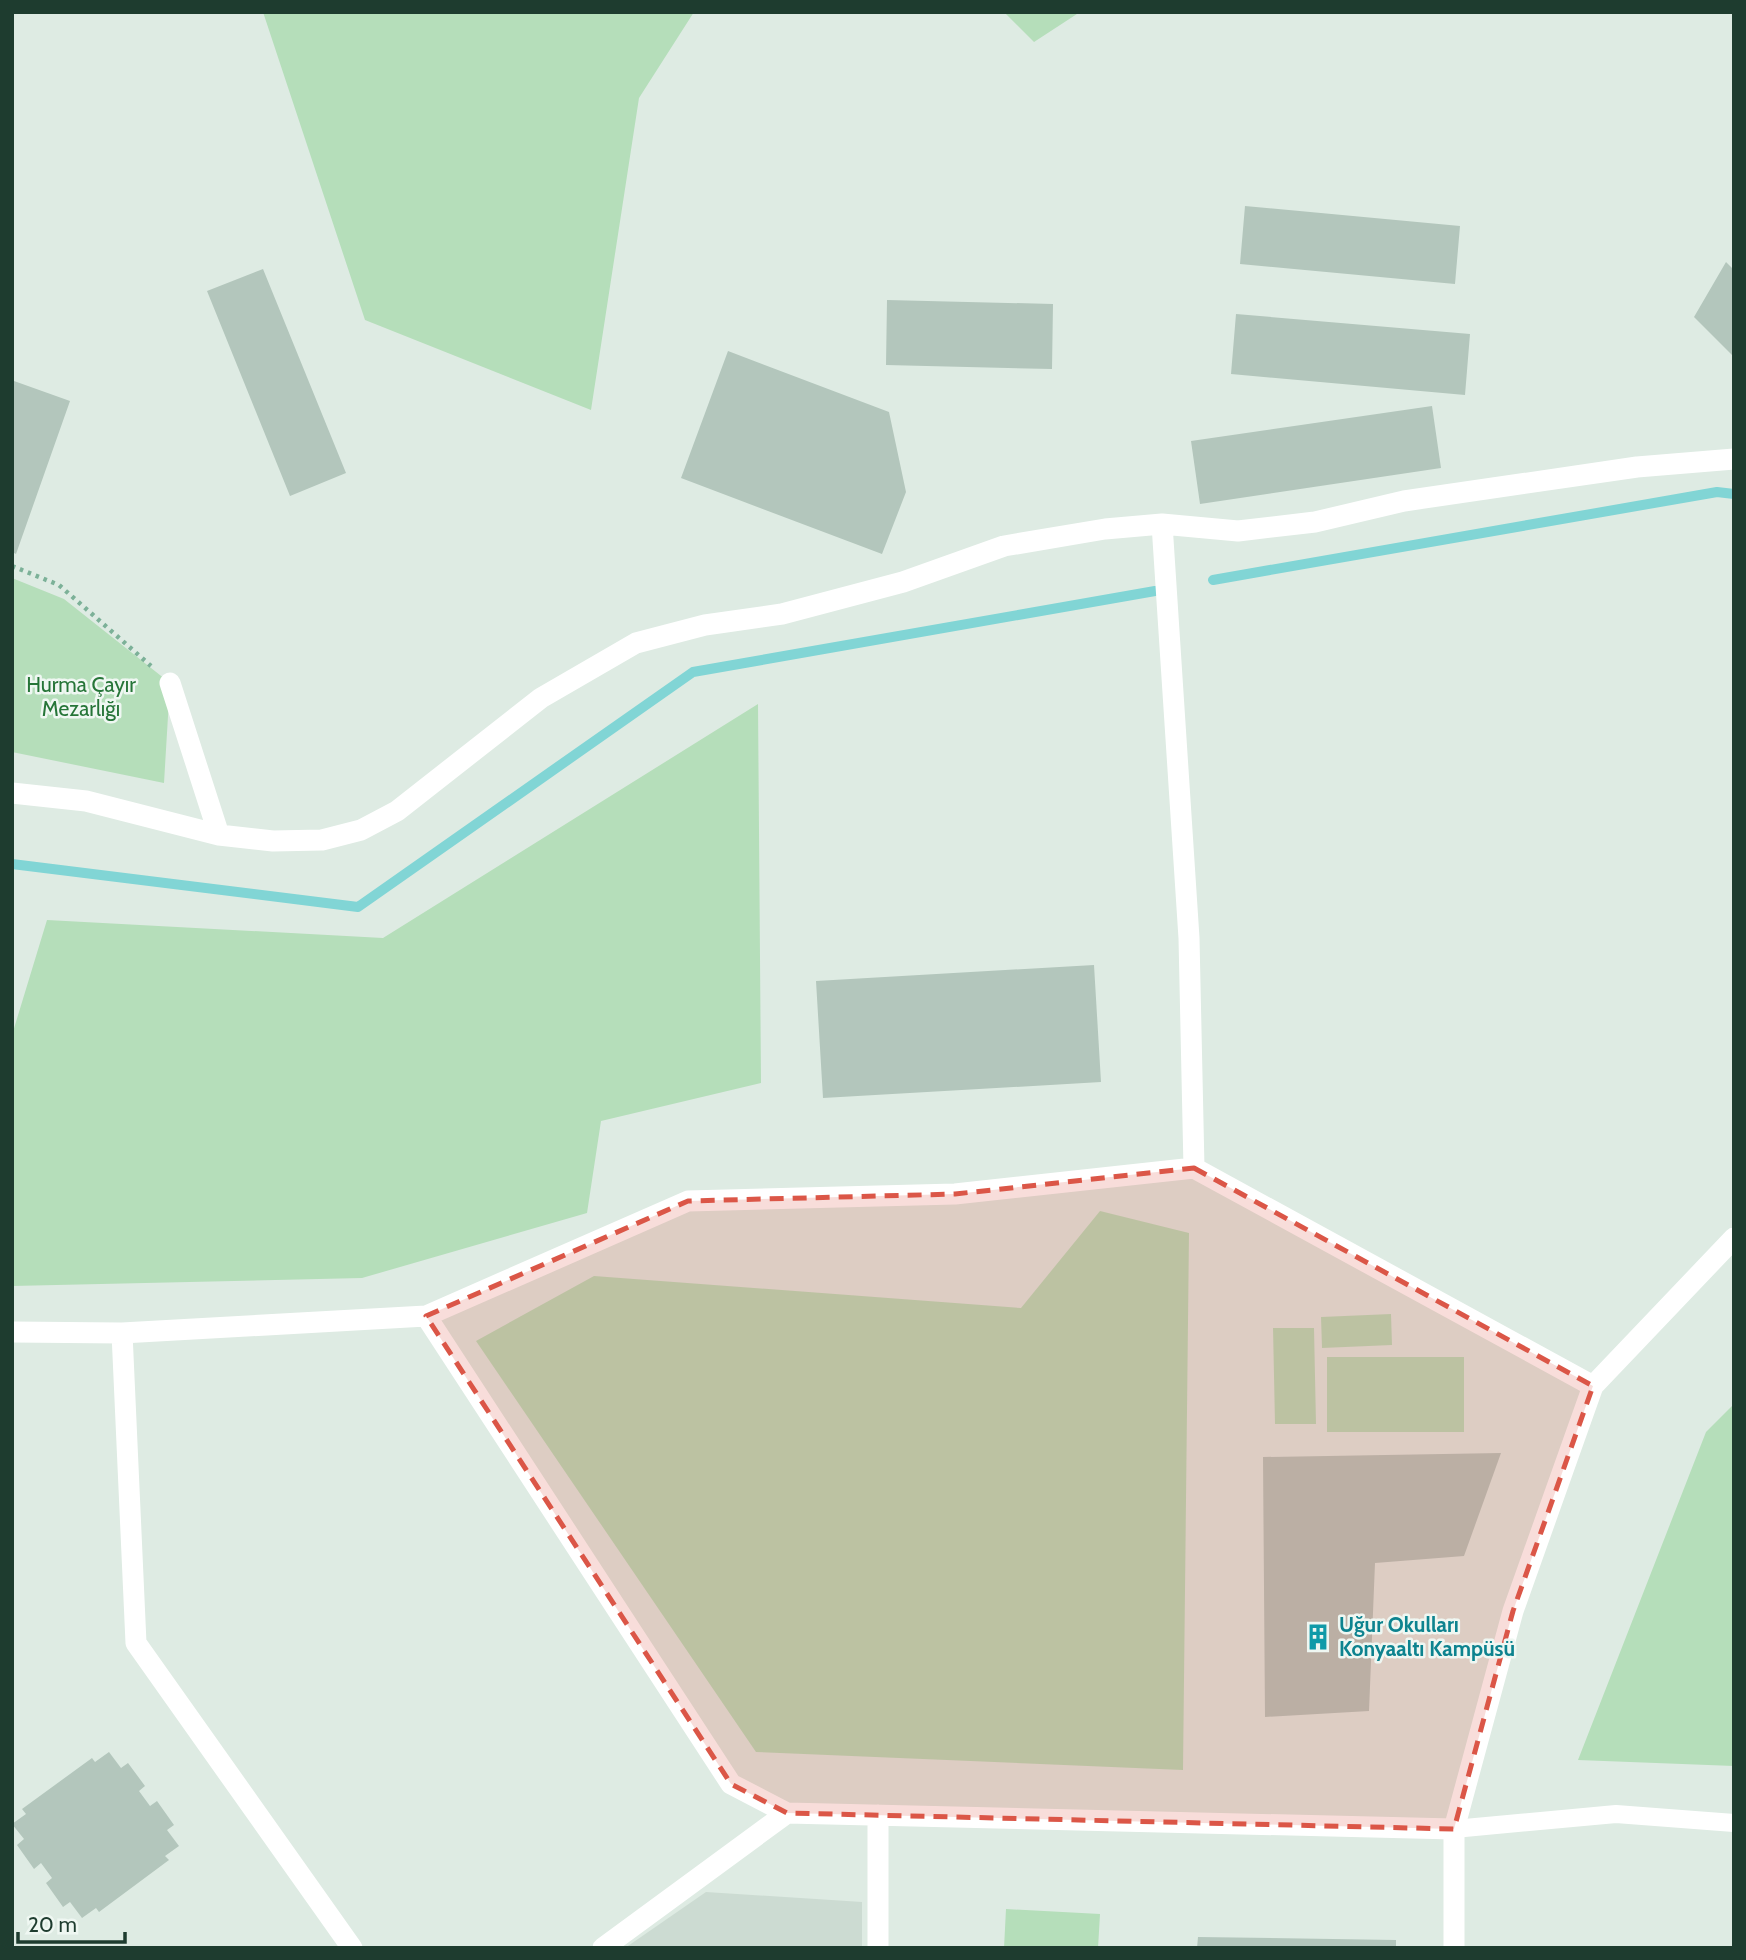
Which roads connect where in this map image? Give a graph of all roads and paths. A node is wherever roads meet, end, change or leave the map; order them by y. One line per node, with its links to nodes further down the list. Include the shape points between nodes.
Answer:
1 (1734, 459): 2 (street, via 1637,467 1404,500 1315,522 1238,531)
2 (1162, 524): 6 (street, via 1004,546 904,582 636,643 541,698 397,811 362,830 297,841); 7 (street, via 1189,938)
3 (12, 566): 4 (path, via 59,584)
4 (170, 682): 6 (street)
5 (12, 793): 6 (street, via 86,801)
6 (219, 835)
7 (1194, 1168): 9 (street, via 955,1194 688,1201); 12 (street)
8 (1734, 1238): 12 (street)
9 (426, 1316): 11 (street); 13 (street, via 731,1784)
10 (12, 1332): 11 (street)
11 (122, 1333): 17 (street, via 136,1643)
12 (1593, 1386): 16 (street, via 1513,1611)
13 (787, 1813): 14 (street); 18 (street)
14 (878, 1815): 16 (street); 19 (street)
15 (1734, 1823): 16 (lane, via 1616,1814)
16 (1454, 1829): 20 (street)
17 (352, 1948)
18 (603, 1948)
19 (878, 1948)
20 (1454, 1948)

